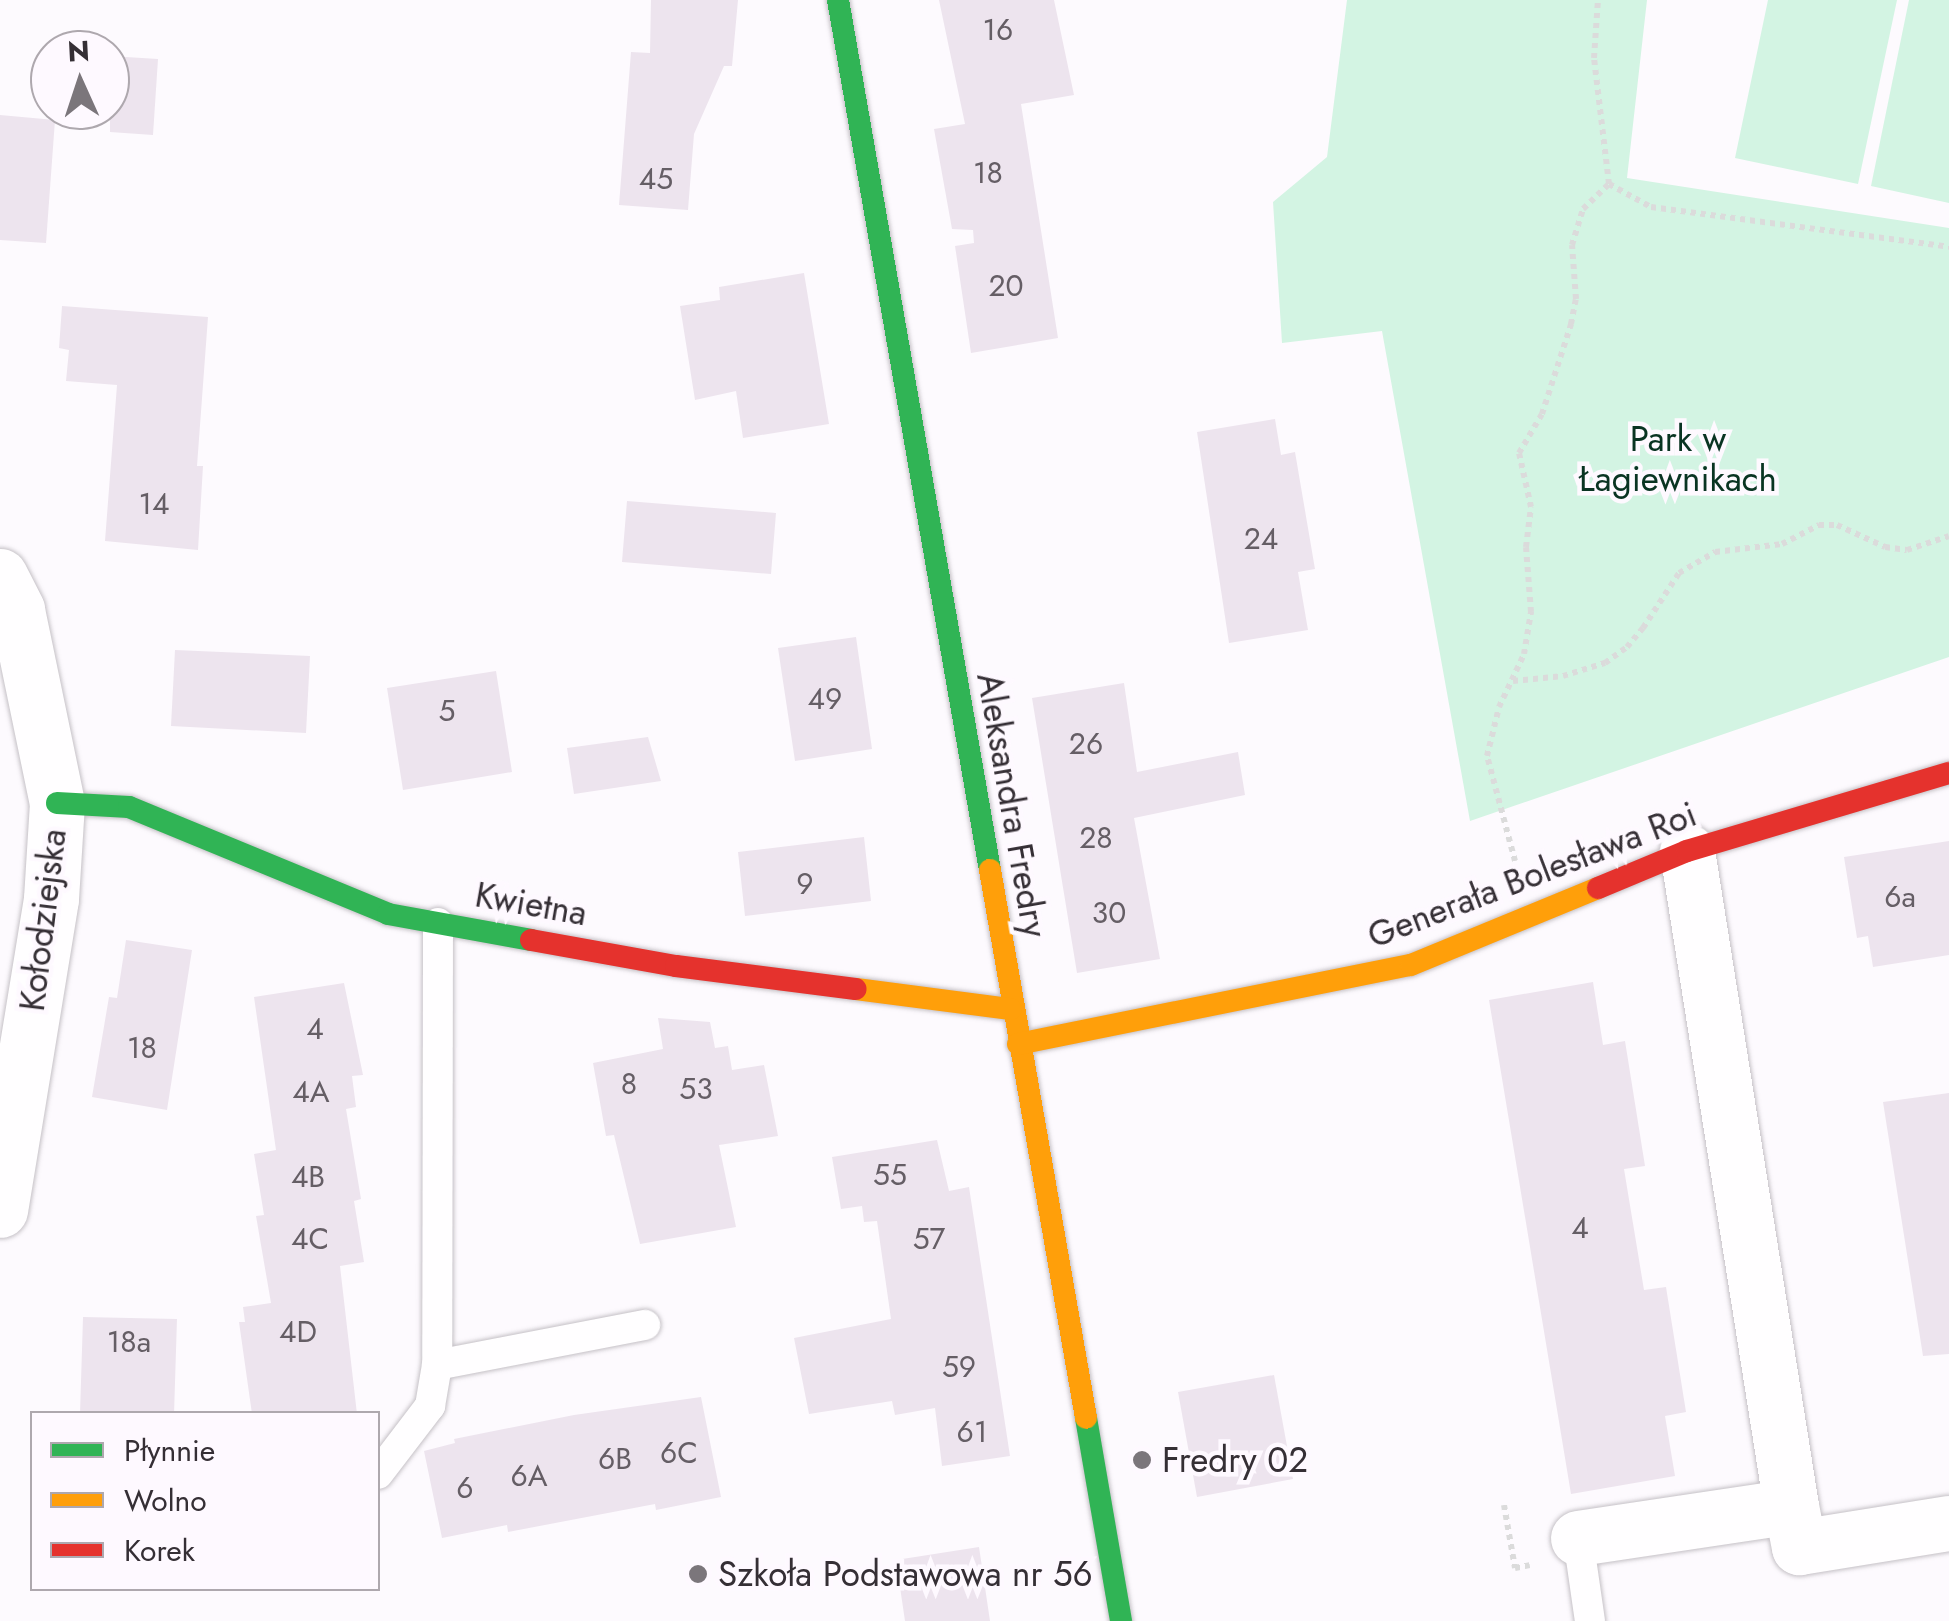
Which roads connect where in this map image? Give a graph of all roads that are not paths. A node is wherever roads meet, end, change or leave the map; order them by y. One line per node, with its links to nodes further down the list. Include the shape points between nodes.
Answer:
1 (838, 0): 7 (street, Aleksandra Fredry)
2 (0, 576): 4 (street, Kołodziejska, via 17,610)
3 (1949, 773): 5 (street, Generała Bolesława Roi)
4 (56, 803): 6 (street, Kwietna, via 129,807 388,914); 9 (street, Kołodziejska, via 51,898)
5 (1687, 850): 8 (street, Generała Bolesława Roi, via 1411,965); 13 (street)
6 (438, 923): 7 (street, Kwietna, via 676,966); 11 (lane)
7 (1011, 1008): 8 (street, Aleksandra Fredry)
8 (1018, 1044): 16 (street, Aleksandra Fredry)
9 (0, 1210)
10 (645, 1325): 11 (lane)
11 (436, 1365): 12 (lane, via 430,1406)
12 (380, 1471)
13 (1791, 1506): 14 (street, via 1799,1547); 15 (street)
14 (1949, 1523)
15 (1578, 1538): 17 (lane)
16 (1121, 1621)
17 (1590, 1621)

